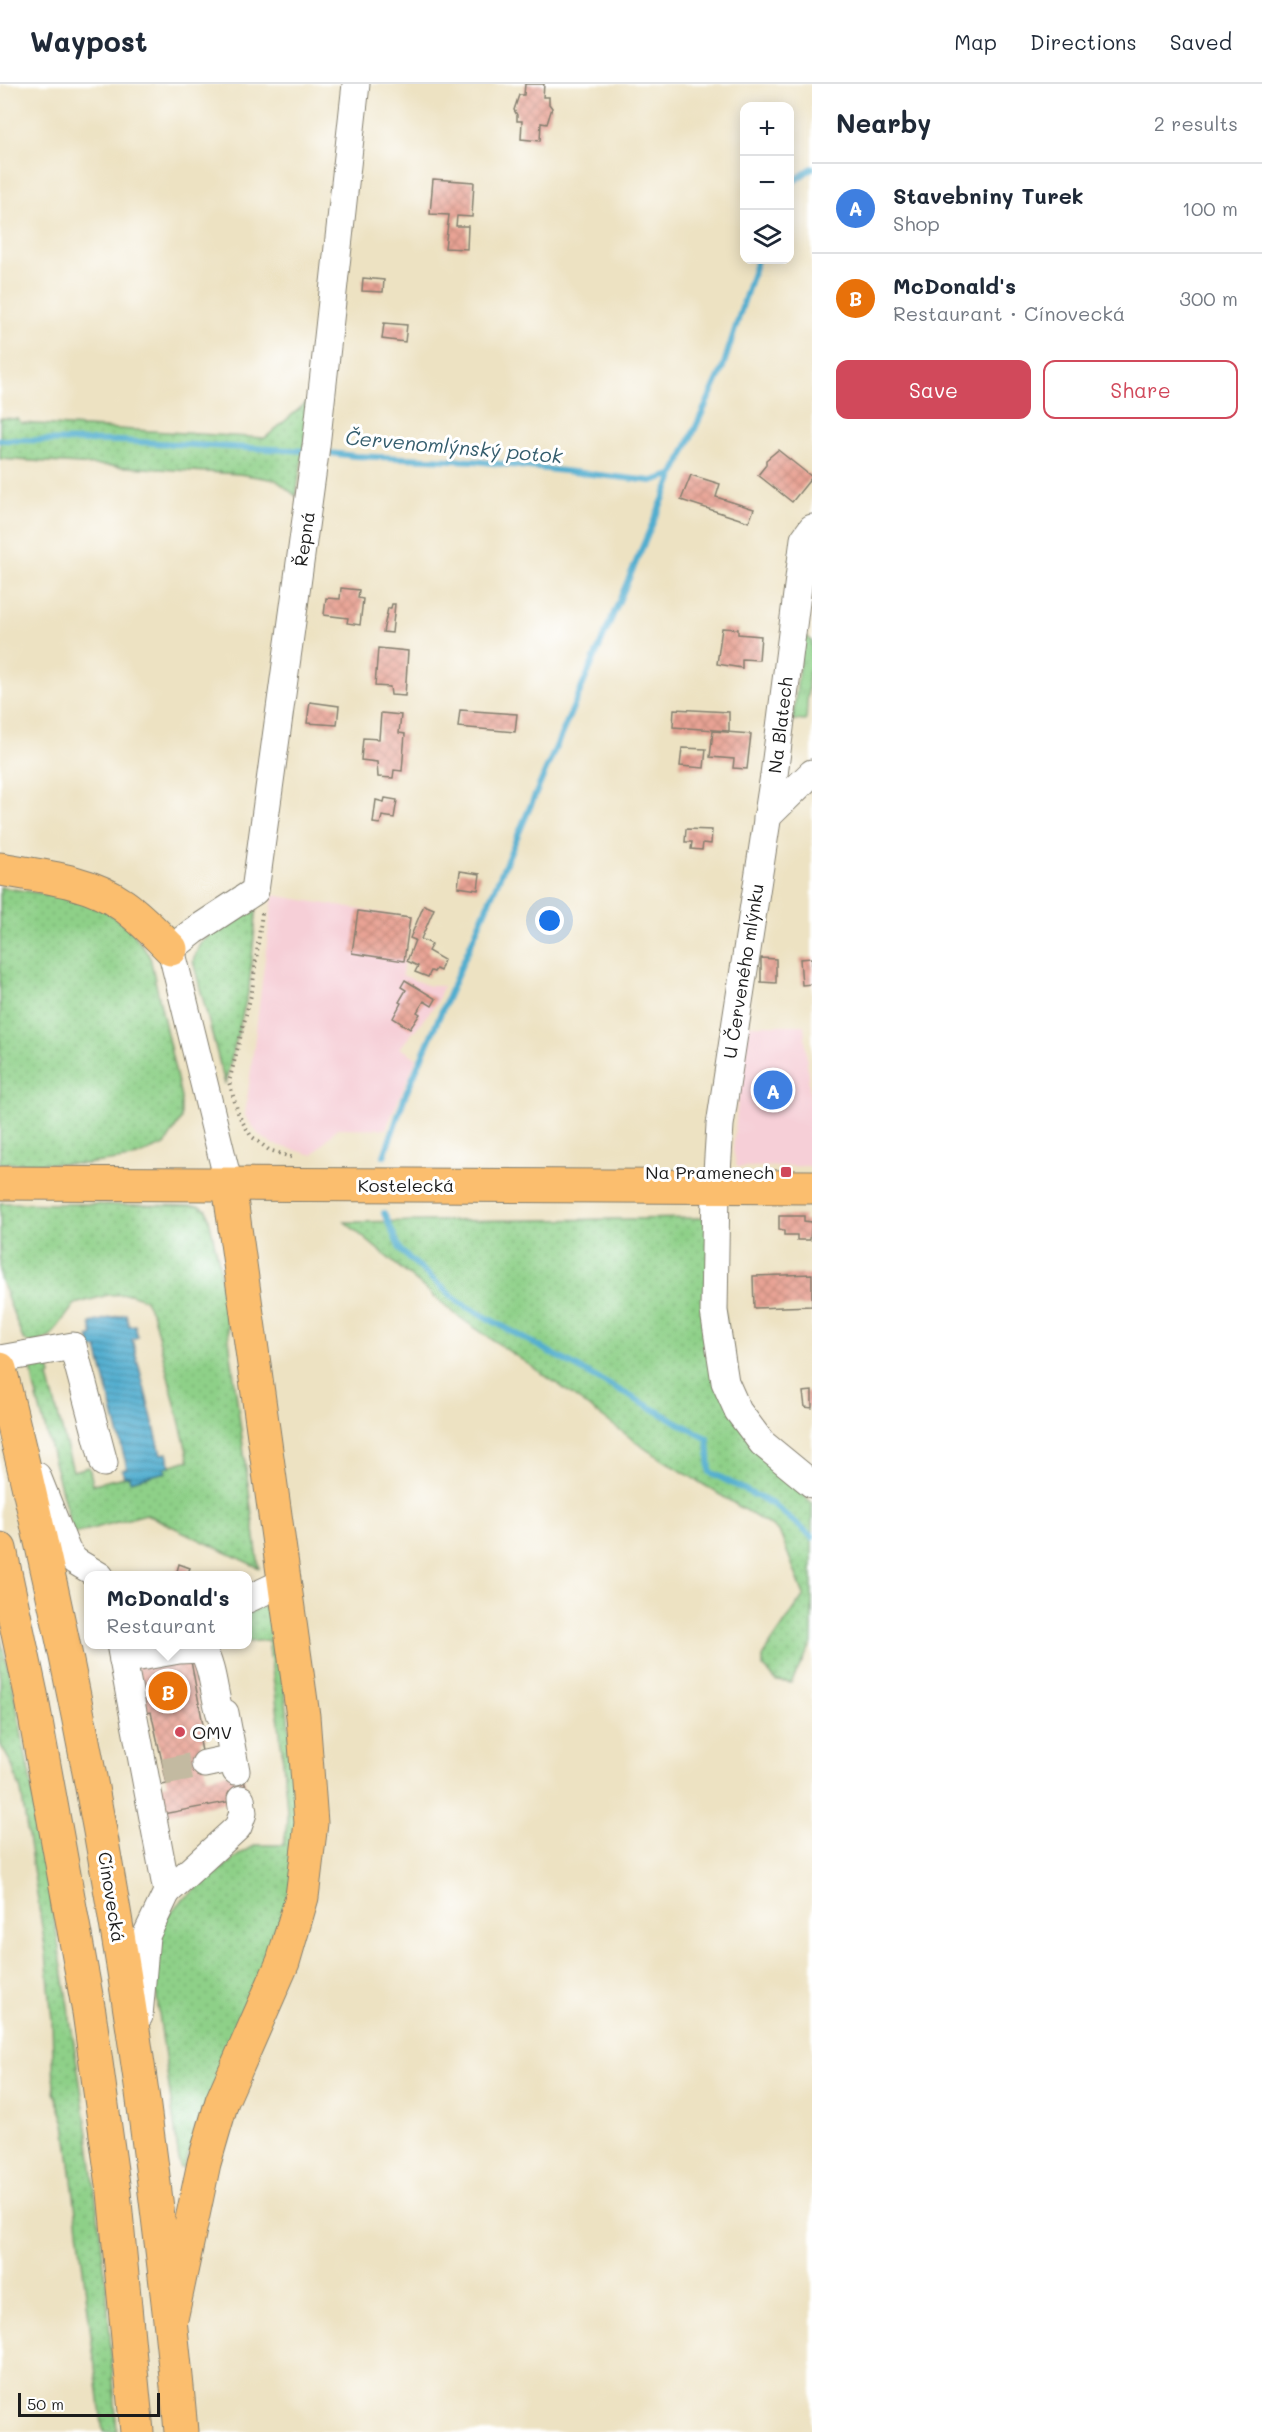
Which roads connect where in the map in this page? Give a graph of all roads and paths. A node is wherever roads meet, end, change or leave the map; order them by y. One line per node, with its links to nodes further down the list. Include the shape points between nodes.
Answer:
1 (356, 84): 6 (street, Řepná, via 316,452)
2 (812, 528): 4 (street, Na Blatech, via 804,539)
3 (812, 772): 4 (street)
4 (767, 817): 11 (street, U Červeného mlýnku, via 725,1151)
5 (0, 869): 7 (main road, via 93,889 123,905)
6 (255, 891): 7 (street); 8 (path, via 264,902 252,991 229,1082 239,1116 252,1136 269,1150)
7 (171, 949): 10 (street)
8 (297, 1159)
9 (15, 1183): 10 (main road, Kostelecká)
10 (229, 1185): 11 (main road, Kostelecká); 20 (main road)
11 (716, 1188): 12 (main road, Kostelecká); 17 (street, via 714,1311 725,1382 750,1430)
12 (812, 1188)
13 (0, 1359): 16 (street, via 73,1346)
14 (0, 1370): 15 (main road, Cínovecká)
15 (10, 1410): 19 (street, via 67,1551 75,1561); 28 (main road, Cínovecká, via 49,1572 93,1785)
16 (104, 1463)
17 (812, 1484)
18 (0, 1549): 30 (main road, via 31,1694 89,2012 114,2192)
19 (93, 1571)
20 (284, 1582): 21 (street); 29 (main road, via 303,1716 311,1823 302,1897 283,1962 222,2101 204,2163)
21 (252, 1597)
22 (213, 1649): 24 (street)
23 (121, 1652): 24 (street, via 202,1649 208,1659 220,1719); 27 (street, via 154,1773)
24 (228, 1731): 25 (street, via 234,1765)
25 (205, 1764)
26 (241, 1799): 27 (street, via 243,1813 238,1827)
27 (167, 1892): 28 (street, via 149,1926 144,1947)
28 (137, 2047): 29 (main road, Cínovecká)
29 (171, 2319): 31 (main road, Cínovecká)
30 (137, 2432)
31 (181, 2432)

